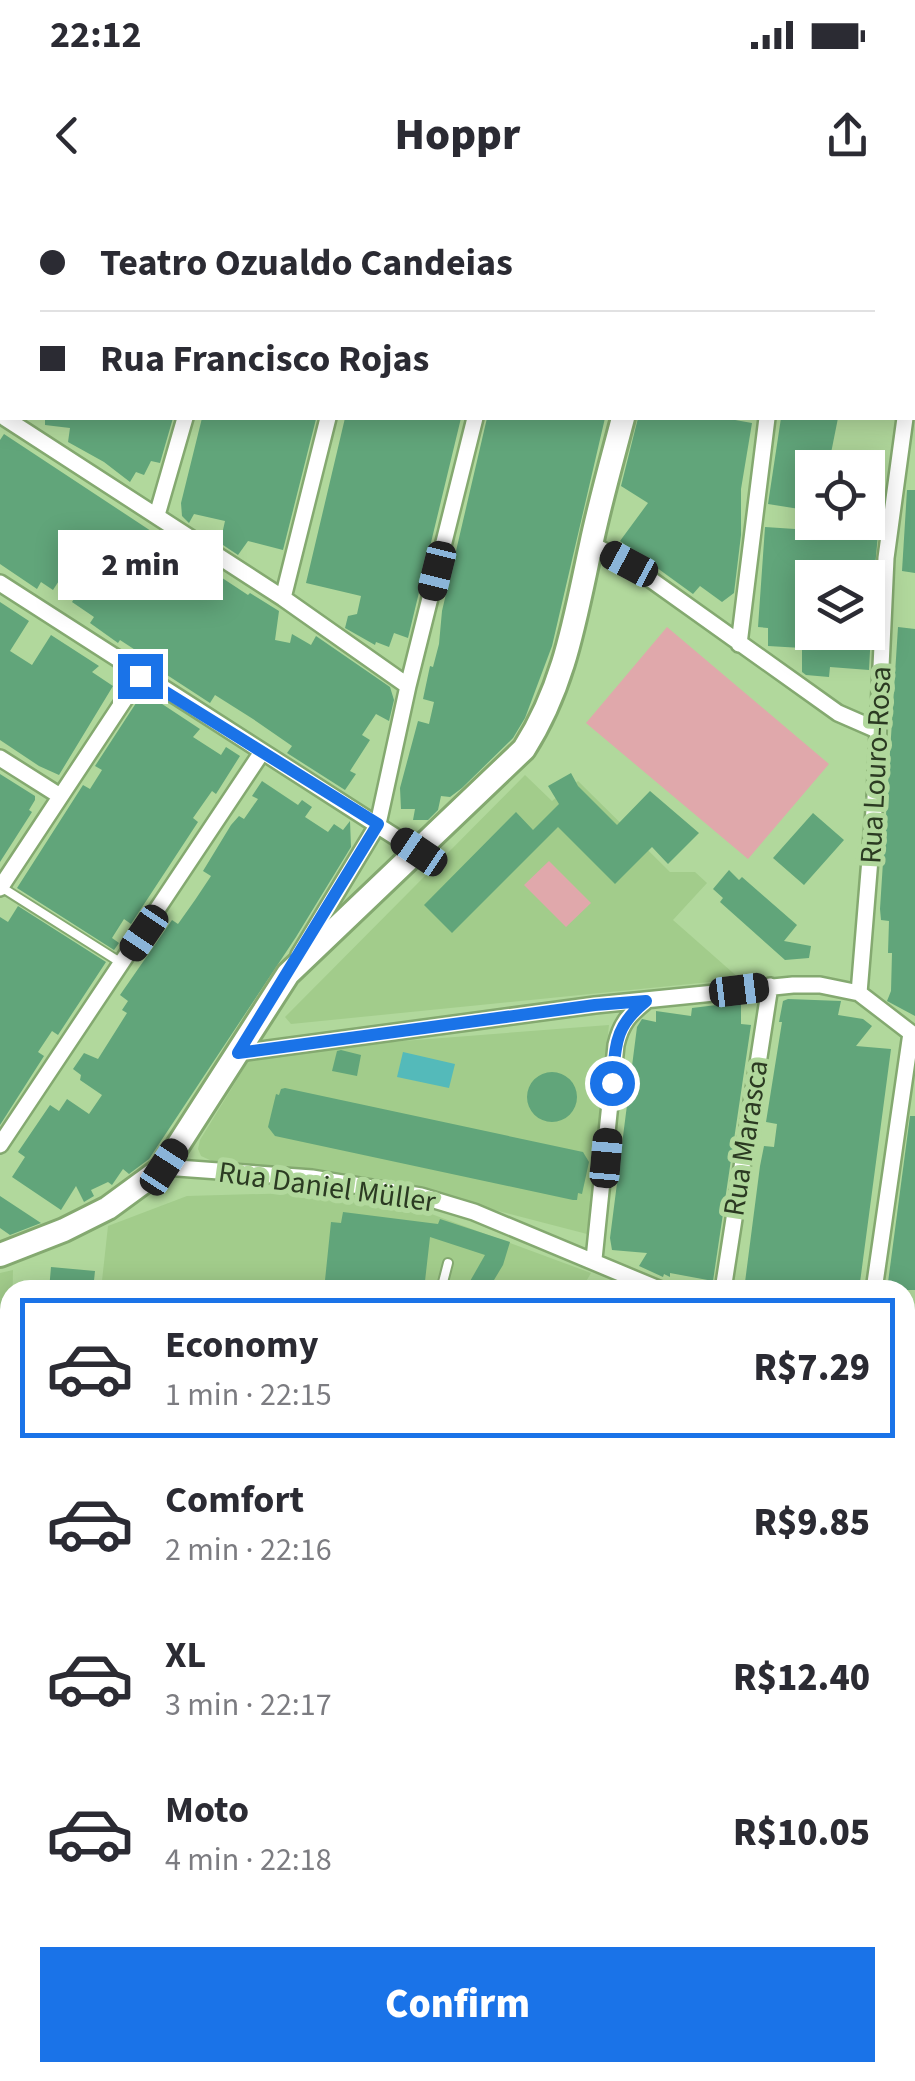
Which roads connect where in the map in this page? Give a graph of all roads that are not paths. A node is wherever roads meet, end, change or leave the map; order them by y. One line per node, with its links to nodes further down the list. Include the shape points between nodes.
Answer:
1 (8, 420): 9 (street)
2 (40, 420): 9 (street)
3 (185, 420): 10 (street)
4 (328, 420): 13 (street)
5 (475, 420): 16 (street)
6 (622, 420): 11 (street)
7 (767, 420): 14 (street)
8 (905, 420): 17 (street, Rua Louro-Rosa, via 886,558)
9 (36, 438): 10 (street)
10 (157, 515): 13 (street)
11 (591, 544): 14 (street); 22 (street, via 572,642 544,718 524,749)
12 (0, 584): 15 (street)
13 (283, 598): 16 (street)
14 (739, 644): 17 (street, via 838,714)
15 (140, 676): 18 (street); 20 (street)
16 (408, 686): 21 (street)
17 (877, 730): 27 (street, Rua Louro-Rosa)
18 (262, 752): 21 (street); 24 (street)
19 (0, 758): 20 (street)
20 (60, 796): 23 (street)
21 (378, 824): 22 (street); 25 (street)
22 (419, 852): 25 (street)
23 (0, 887): 24 (lane)
24 (123, 964): 31 (street)
25 (288, 974): 30 (street)
26 (770, 986): 27 (street); 28 (street); 38 (street, Rua Marasca)
27 (860, 993): 29 (street)
28 (646, 1001): 30 (street); 34 (street, via 628,1016 616,1045)
29 (913, 1034): 39 (street)
30 (238, 1053): 32 (street)
31 (0, 1144)
32 (164, 1167): 33 (street, via 108,1208); 34 (street, Rua Daniel Müller, via 312,1178 421,1196)
33 (0, 1255)
34 (594, 1259): 37 (street, Rua Daniel Müller)
35 (448, 1263): 36 (lane)
36 (444, 1280)
37 (639, 1280)
38 (725, 1280)
39 (876, 1280)

